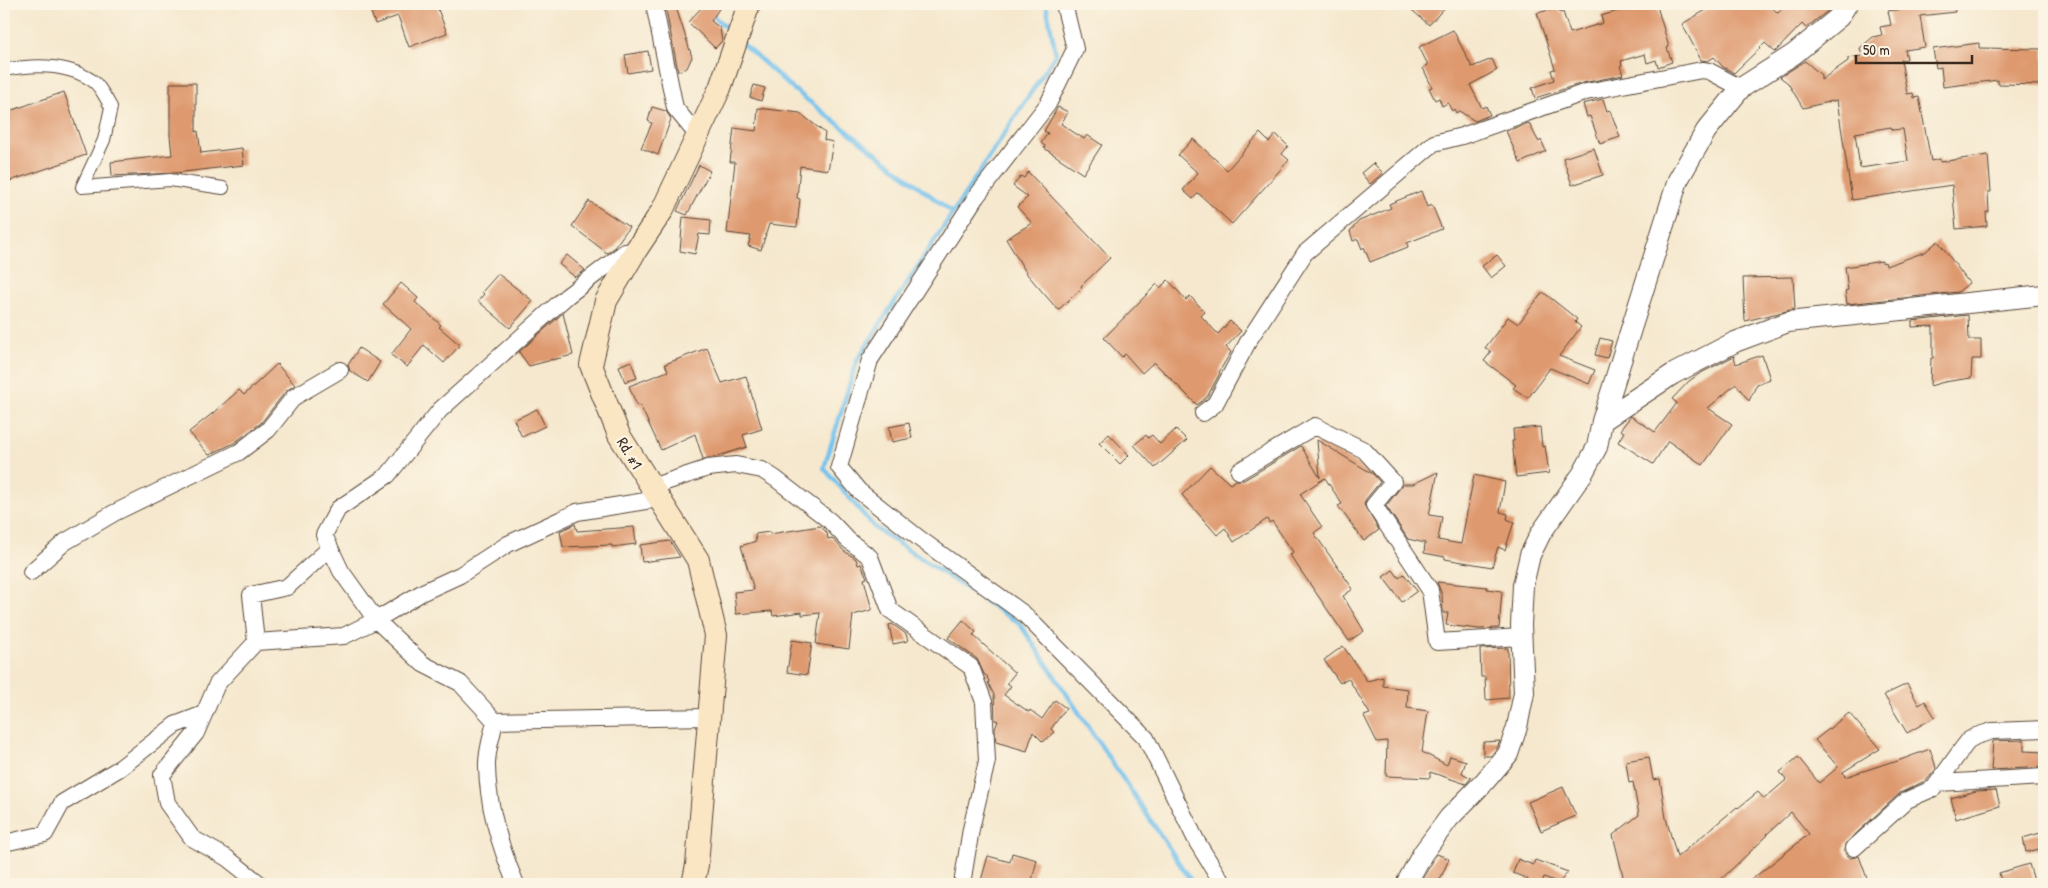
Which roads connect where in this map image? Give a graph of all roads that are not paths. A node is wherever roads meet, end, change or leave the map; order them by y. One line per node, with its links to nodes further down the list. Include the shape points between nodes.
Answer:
1 (654, 4): 7 (street, via 674,108)
2 (748, 4): 7 (main road, Rd. #1, via 720,88)
3 (1064, 4): 33 (street, via 1075,49 1072,56 1048,104 976,197 870,360 839,467 859,491 1024,614 1146,738 1197,842)
4 (1847, 4): 6 (street, via 1839,17 1794,54)
5 (4, 70): 8 (street, via 21,66 64,67 95,82 111,107 104,140 82,187 170,180)
6 (1741, 88): 12 (street, via 1702,70 1586,92 1434,143 1305,253 1249,340 1215,404); 13 (street, via 1706,131 1678,180)
7 (698, 136): 9 (main road, Rd. #1, via 662,211)
8 (223, 188)
9 (636, 250): 15 (main road, Rd. #1, via 606,301 591,364 619,435); 16 (street, via 625,252 567,296 440,410 388,475 338,509 324,535)
10 (2044, 295): 13 (street, via 1788,322 1735,342 1673,374)
11 (340, 370): 17 (street, via 294,397 268,430 239,452 106,518 65,542)
12 (1203, 413)
13 (1602, 420): 19 (street, via 1597,447 1530,555 1523,585)
14 (1238, 471): 19 (street, via 1315,426 1364,450 1393,482 1374,505 1430,590 1437,642)
15 (654, 493): 18 (street, via 577,512 508,544 460,575); 22 (main road, Rd. #1, via 698,560 716,635); 32 (street, via 708,468 736,465 762,470 830,521 870,558 890,610 971,667 984,702 987,761 970,829)
16 (330, 548): 18 (street, via 341,571); 20 (street, via 287,587 251,595)
17 (31, 572)
18 (376, 620): 20 (street, via 344,636); 23 (street, via 423,664 460,683)
19 (1521, 637): 34 (street, via 1524,693 1508,754 1449,818 1423,853)
20 (256, 642): 21 (street, via 217,684)
21 (204, 714): 27 (street, via 174,725 120,768 62,803 45,834); 29 (street, via 196,732 162,775 167,803 192,838 227,858)
22 (709, 717): 23 (street); 31 (main road, Rd. #1, via 698,865)
23 (495, 721): 30 (street, via 486,766 491,805 499,843)
24 (2044, 729): 26 (street, via 1992,731 1976,736 1962,748)
25 (2044, 777): 26 (street)
26 (1938, 783): 28 (street, via 1907,800)
27 (4, 843)
28 (1854, 848)
29 (260, 884)
30 (516, 884)
31 (693, 884)
32 (962, 884)
33 (1223, 884)
34 (1406, 884)

